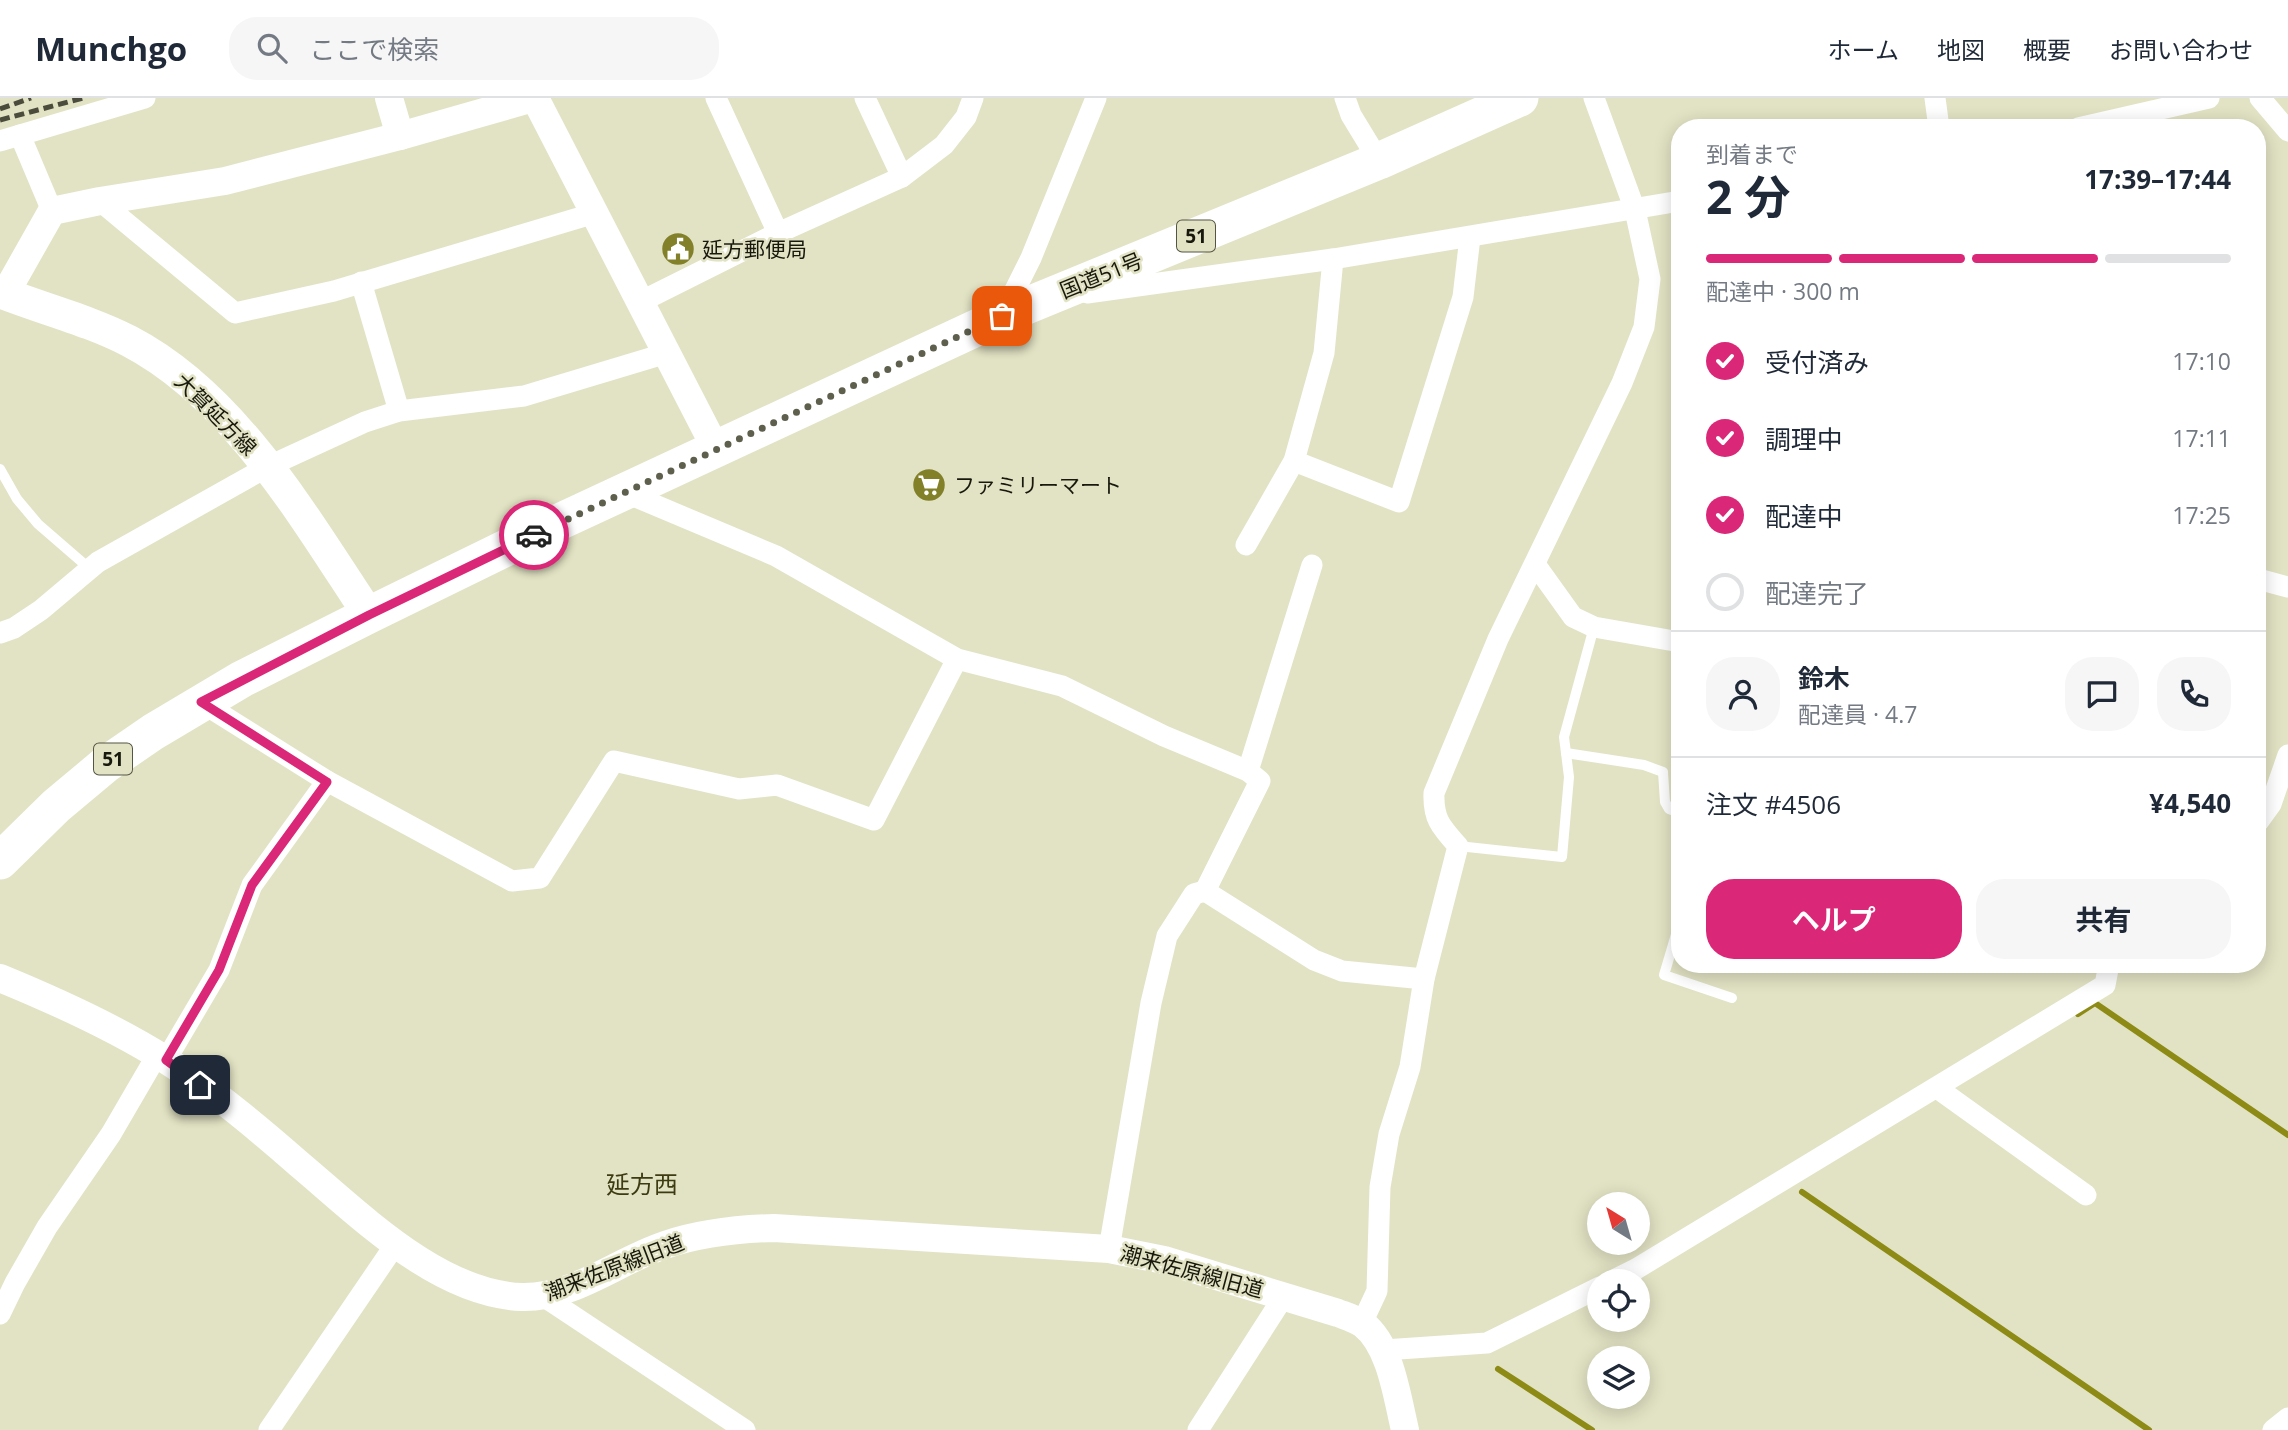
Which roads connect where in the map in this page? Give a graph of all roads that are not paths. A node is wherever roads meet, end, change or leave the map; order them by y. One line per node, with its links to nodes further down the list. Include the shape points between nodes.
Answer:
1 (145, 98): 18 (street)
2 (389, 98): 17 (street)
3 (534, 98): 17 (street); 25 (street)
4 (716, 98): 26 (street)
5 (865, 98): 20 (street)
6 (973, 98): 20 (street, via 966,117 944,145)
7 (1096, 98): 33 (street, via 1031,258)
8 (1345, 98): 19 (street)
9 (1520, 98): 19 (highway, 国道51号 / 51)
10 (1594, 98): 23 (street)
11 (1935, 98): 14 (street)
12 (2208, 98): 15 (street)
13 (2260, 98): 16 (street)
14 (1938, 119)
15 (2117, 119)
16 (2288, 131)
17 (400, 136): 21 (street, via 225,181)
18 (10, 138): 24 (street)
19 (1379, 162): 31 (highway, 国道51号 / 51)
20 (902, 177): 26 (street)
21 (100, 201): 24 (street); 29 (street, via 235,313)
22 (1671, 203): 23 (street)
23 (1635, 210): 27 (street); 42 (street, via 1650,279 1644,327)
24 (52, 211): 30 (street)
25 (595, 213): 29 (street); 32 (street)
26 (778, 233): 32 (street)
27 (1470, 237): 28 (street); 37 (street, via 1463,297 1399,502)
28 (1333, 259): 31 (street); 37 (street, via 1324,353)
29 (361, 282): 35 (street)
30 (2, 297): 38 (main road, 大賀延方線, via 69,316 130,342 165,364 198,390)
31 (1040, 300): 33 (highway, 国道51号 / 51)
32 (640, 302): 34 (street)
33 (1002, 316): 36 (highway, 国道51号 / 51)
34 (667, 353): 35 (street, via 524,396); 36 (street)
35 (399, 411): 38 (street)
36 (716, 449): 40 (highway, 国道51号 / 51)
37 (1294, 461): 41 (street)
38 (267, 467): 44 (street); 47 (main road, 大賀延方線)
39 (0, 469): 44 (lane, via 38,524)
40 (624, 492): 47 (highway, 国道51号 / 51); 51 (street, via 776,556)
41 (1246, 545)
42 (1535, 564): 48 (street, via 1573,617); 59 (street, via 1498,639 1434,793 1433,811)
43 (1312, 565): 55 (street)
44 (90, 569): 49 (street, via 41,610)
45 (2266, 581): 46 (street)
46 (2288, 587)
47 (369, 615): 52 (highway, 国道51号 / 51)
48 (1594, 628): 50 (street); 53 (lane, via 1564,737)
49 (0, 633)
50 (1671, 641)
51 (957, 659): 55 (street, via 1062,686); 56 (street, via 874,820 777,785 740,789 614,761 540,878 512,881)
52 (201, 702): 56 (street); 60 (highway, 国道51号 / 51, via 105,765)
53 (1566, 753): 57 (lane, via 1663,772 1665,802); 59 (lane, via 1569,777 1562,858)
54 (2288, 755): 58 (street)
55 (1248, 771): 61 (street, via 1260,781)
56 (327, 782): 67 (street, via 252,885 219,970)
57 (1671, 810)
58 (2266, 811)
59 (1458, 846): 65 (street)
60 (0, 861)
61 (1205, 891): 65 (street, via 1314,960 1342,971); 71 (street, via 1194,894 1167,936 1151,1003)
62 (1671, 951): 66 (lane, via 1664,975)
63 (2107, 973): 68 (street, via 2105,985)
64 (0, 978): 67 (street, 潮来佐原線旧道, via 110,1028)
65 (1424, 979): 77 (street, via 1410,1067 1389,1134 1380,1187 1377,1291)
66 (1732, 999)
67 (161, 1058): 70 (street, 潮来佐原線旧道, via 249,1121); 76 (street, via 47,1227)
68 (1937, 1088): 69 (street); 72 (street)
69 (2086, 1195)
70 (395, 1245): 75 (street, 潮来佐原線旧道, via 467,1284 519,1297); 80 (street)
71 (1109, 1249): 74 (street, 潮来佐原線旧道, via 1164,1260); 75 (street, 潮来佐原線旧道, via 736,1229 666,1245)
72 (1636, 1269)
73 (1587, 1293): 78 (street, via 1487,1343)
74 (1284, 1296): 77 (street, 潮来佐原線旧道); 82 (street)
75 (543, 1297): 81 (street)
76 (0, 1314)
77 (1362, 1323): 78 (street, 潮来佐原線旧道)
78 (1384, 1350): 83 (street, 潮来佐原線旧道)
79 (2288, 1418): 84 (street)
80 (269, 1430)
81 (745, 1430)
82 (1198, 1430)
83 (1405, 1430)
84 (2273, 1430)

